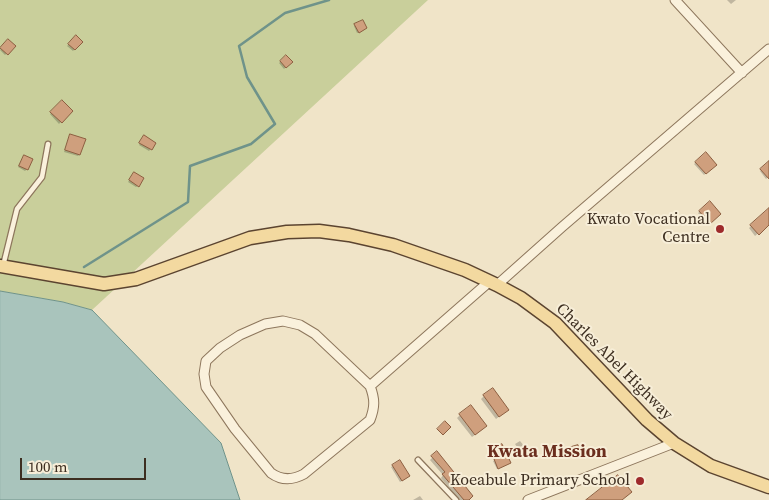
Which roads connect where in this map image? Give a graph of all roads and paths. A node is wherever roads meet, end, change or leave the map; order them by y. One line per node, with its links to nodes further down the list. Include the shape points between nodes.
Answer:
1 (675, 0): 3 (street)
2 (769, 49): 3 (street)
3 (742, 73): 6 (street)
4 (48, 144): 5 (lane, via 42,177 17,209)
5 (1, 266): 6 (main road, Charles Abel Highway, via 104,284 136,279 250,238 320,231 393,245)
6 (494, 283): 7 (street); 8 (main road, Charles Abel Highway, via 555,323 647,420)
7 (370, 386): 7 (street, via 315,334 300,325 283,322 265,324 240,334 206,361 204,374 206,387 235,429 271,473 289,479 304,474 370,420 375,407)
8 (674, 443): 10 (main road, Charles Abel Highway, via 712,466); 12 (street)
9 (418, 460): 11 (lane)
10 (769, 487)
11 (456, 500)
12 (528, 500)

